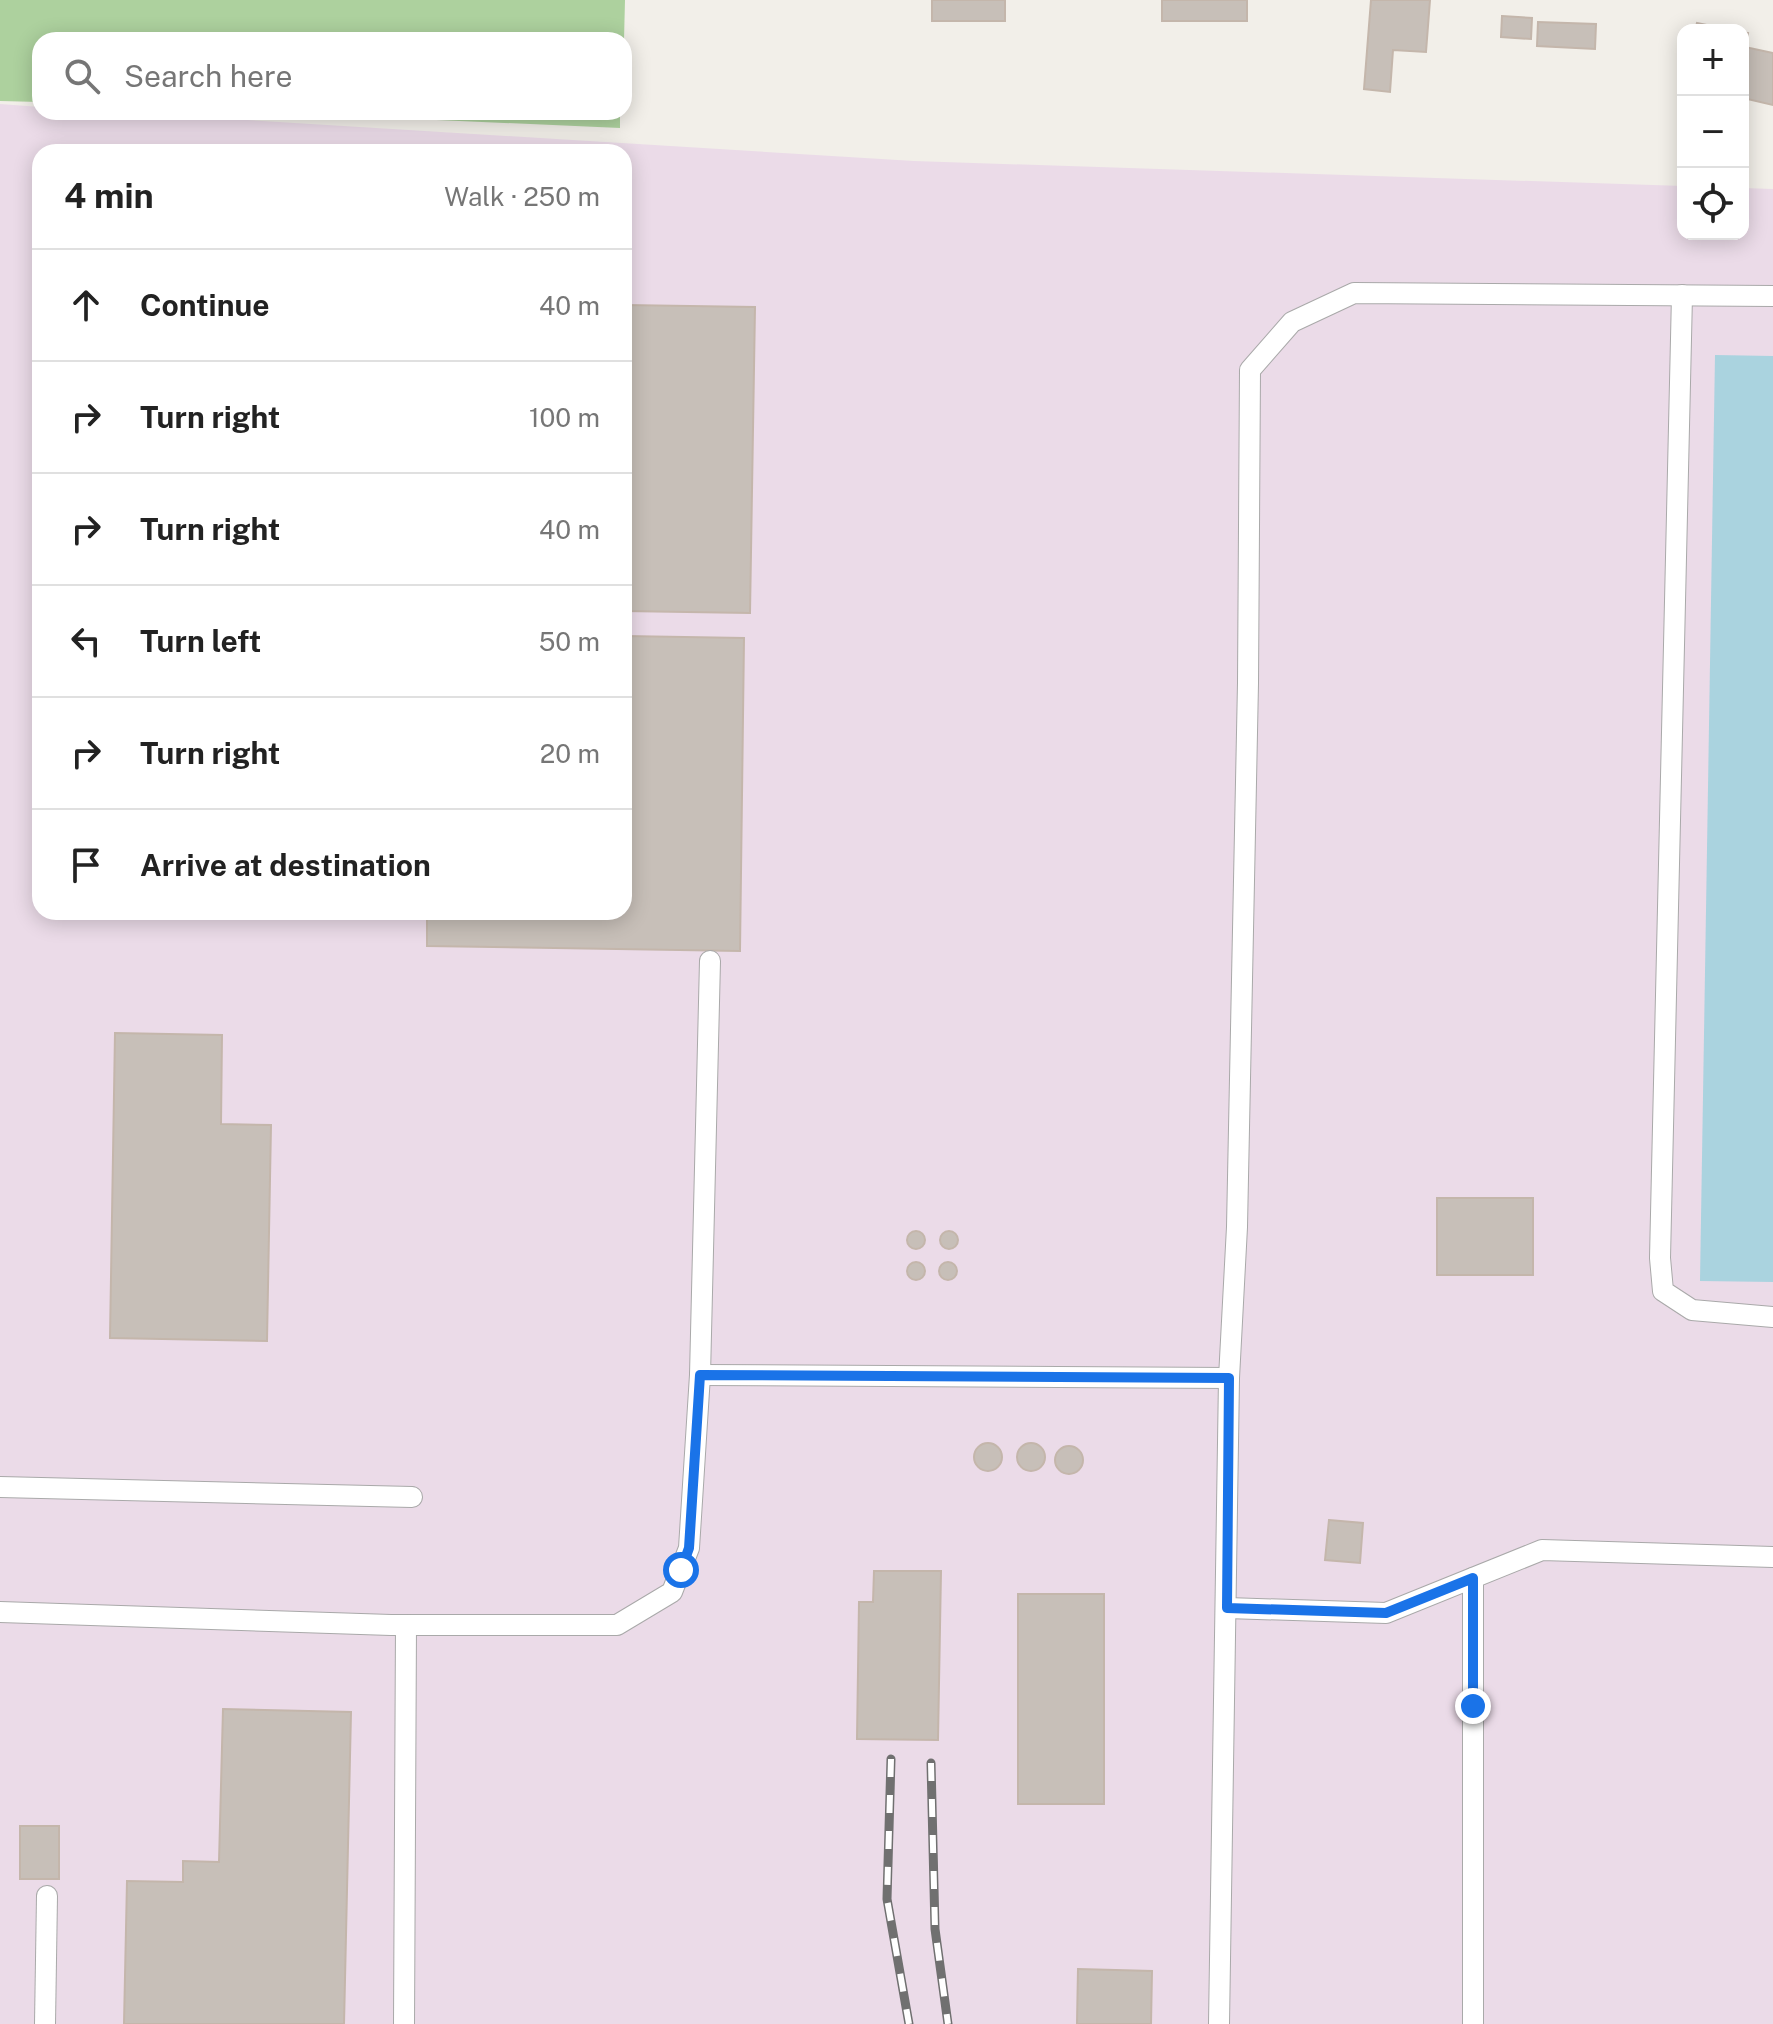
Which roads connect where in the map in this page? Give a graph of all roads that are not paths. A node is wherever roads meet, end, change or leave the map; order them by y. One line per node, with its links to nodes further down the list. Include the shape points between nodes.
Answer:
1 (1682, 295): 2 (lane); 4 (lane, via 1662,1280 1663,1291 1692,1310); 6 (lane, via 1354,293 1292,322 1250,370 1237,1227)
2 (1773, 296)
3 (710, 961): 5 (lane)
4 (1773, 1317)
5 (700, 1375): 6 (lane); 13 (lane, via 689,1548 672,1592 617,1625)
6 (1229, 1378): 11 (lane)
7 (0, 1487): 8 (lane)
8 (412, 1497)
9 (1773, 1557): 10 (lane, via 1542,1550)
10 (1473, 1578): 11 (lane, via 1386,1613); 18 (lane)
11 (1227, 1608): 17 (lane)
12 (0, 1612): 13 (lane)
13 (406, 1625): 16 (lane)
14 (47, 1896): 15 (lane)
15 (45, 2024)
16 (404, 2024)
17 (1219, 2024)
18 (1473, 2024)

